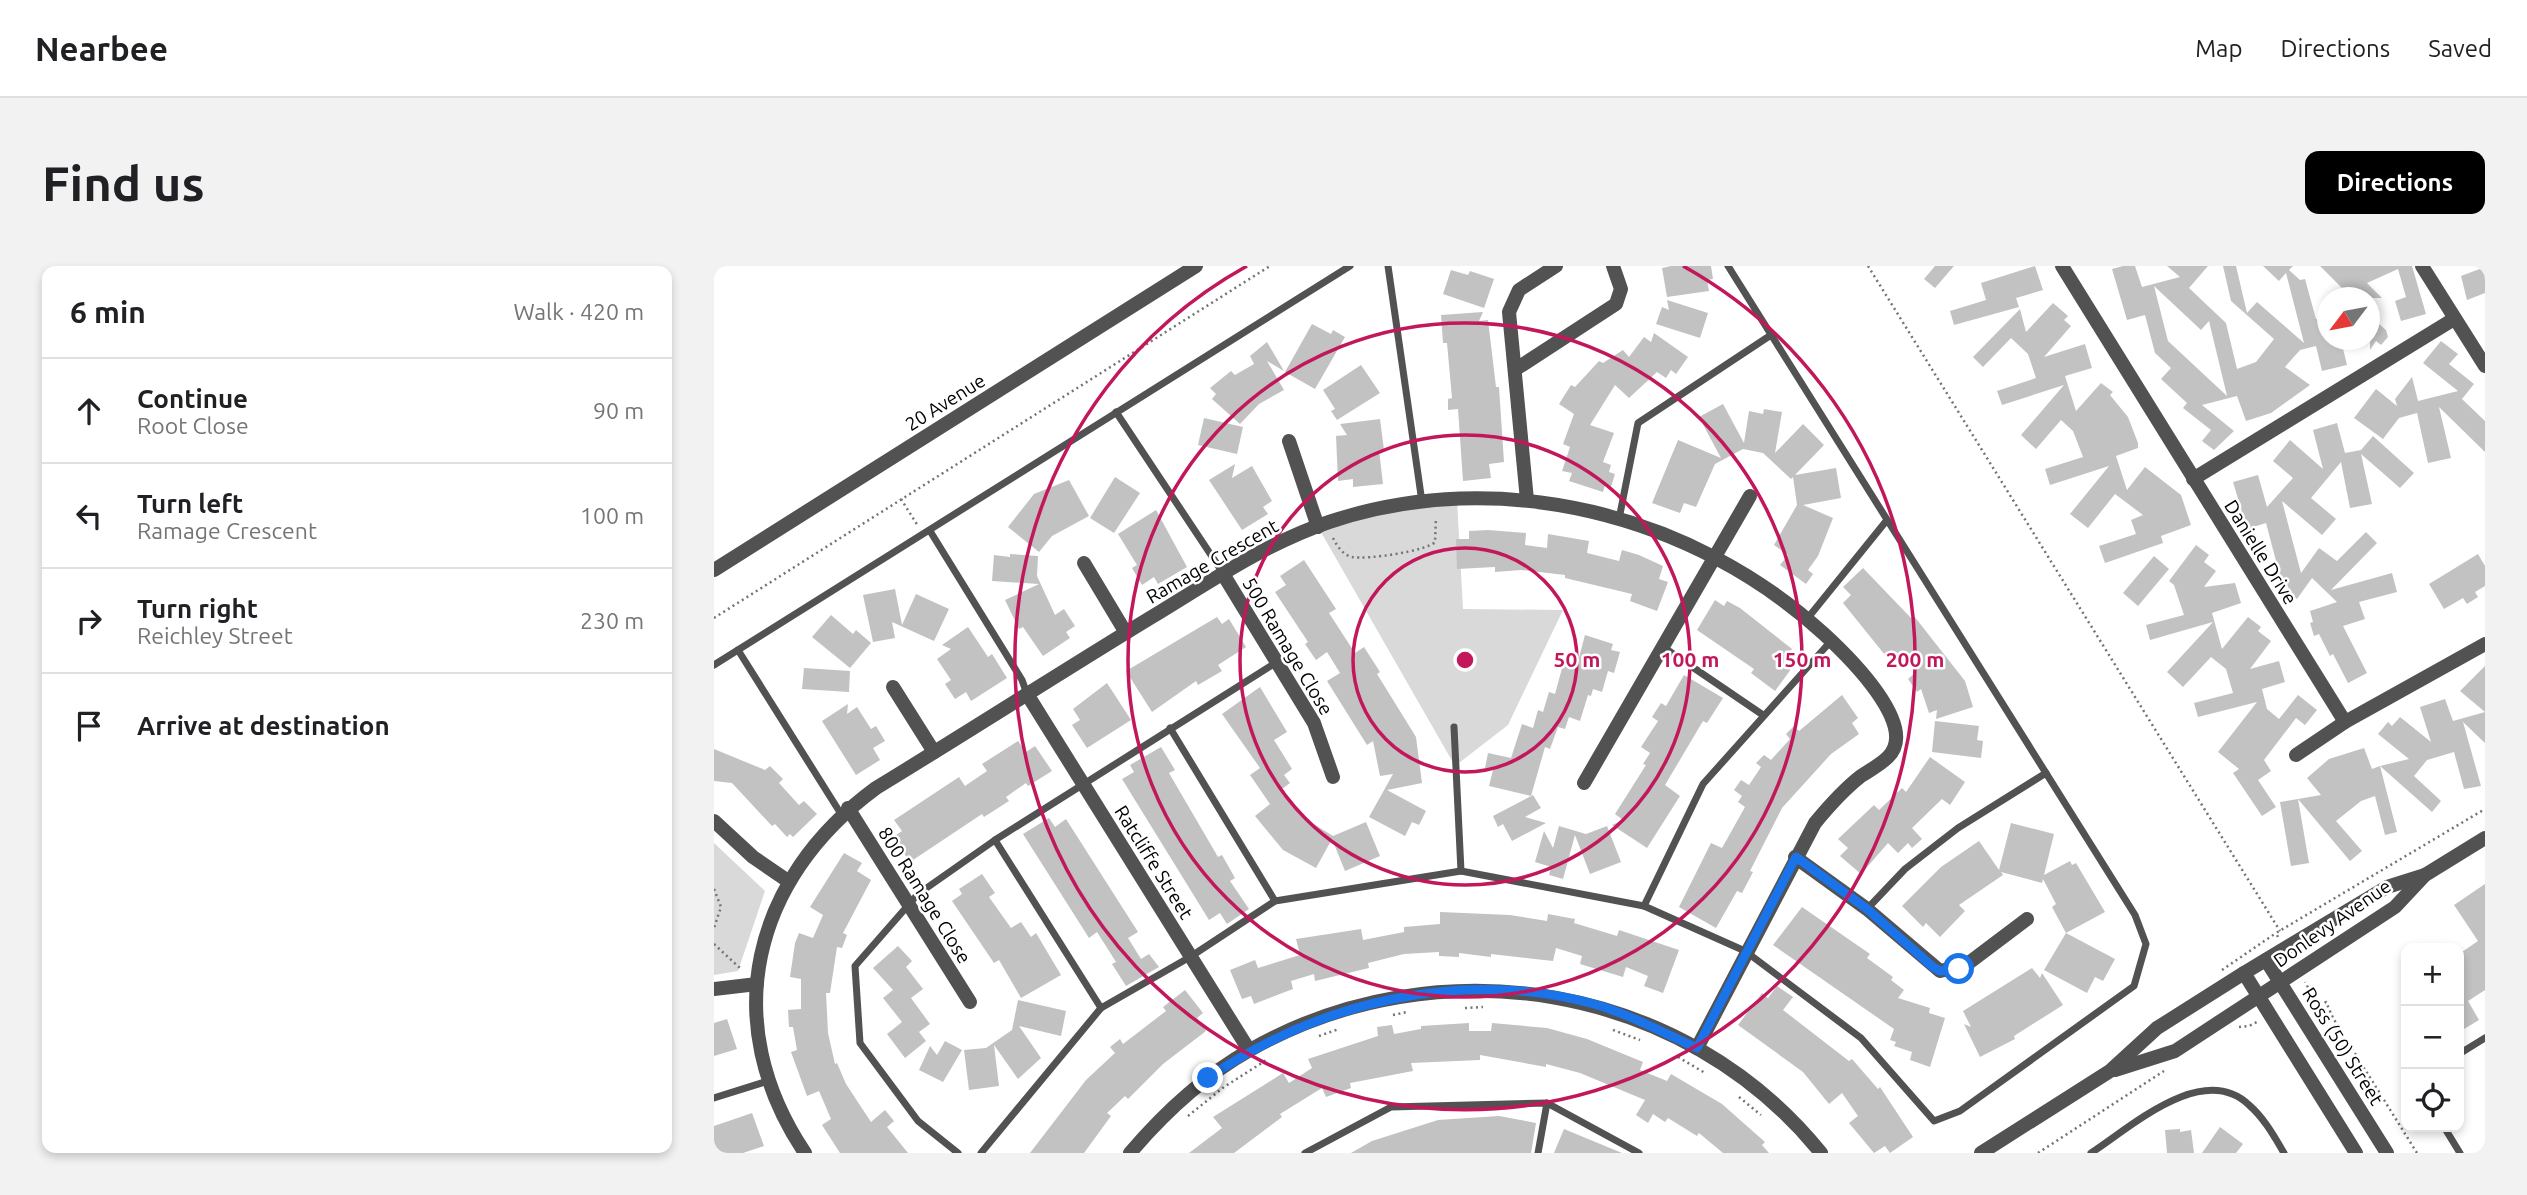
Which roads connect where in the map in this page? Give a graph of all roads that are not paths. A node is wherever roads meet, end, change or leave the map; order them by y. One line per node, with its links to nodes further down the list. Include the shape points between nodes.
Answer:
1 (1196, 266): 25 (street, 20 Avenue)
2 (1350, 266): 13 (lane)
3 (1388, 266): 18 (lane)
4 (1556, 266): 12 (street, via 1519,290 1511,303 1508,312)
5 (1612, 266): 12 (street, via 1621,289 1616,304)
6 (1728, 266): 10 (lane)
7 (2063, 266): 15 (street, Danielle Drive)
8 (2421, 266): 9 (street)
9 (2454, 319): 11 (street); 15 (street)
10 (1771, 335): 19 (lane, via 1638,423); 20 (lane)
11 (2485, 366)
12 (1516, 369): 17 (street)
13 (1116, 412): 22 (lane); 26 (lane)
14 (1289, 441): 21 (street)
15 (2193, 480): 38 (street, Danielle Drive)
16 (1750, 496): 23 (street)
17 (1527, 500): 18 (street, Ramage Crescent); 19 (street, Ramage Crescent)
18 (1422, 502): 21 (street, Ramage Crescent)
19 (1619, 519): 23 (street, Ramage Crescent)
20 (1887, 520): 27 (lane); 43 (lane)
21 (1318, 527): 26 (street, Ramage Crescent)
22 (926, 533): 32 (lane); 36 (lane)
23 (1714, 556): 27 (street, Ramage Crescent); 31 (street)
24 (1084, 564): 28 (street)
25 (714, 570)
26 (1223, 574): 28 (street, Ramage Crescent); 33 (street, 500 Ramage Close)
27 (1807, 619): 29 (street, Ramage Crescent)
28 (1126, 633): 36 (street, Ramage Crescent)
29 (1831, 641): 37 (lane); 51 (street, Ramage Crescent, via 1893,717 1896,743 1889,756 1827,808)
30 (2485, 644): 38 (street)
31 (1663, 647): 37 (lane); 45 (street)
32 (738, 650): 34 (lane); 47 (lane)
33 (1277, 661): 40 (lane); 44 (street, 500 Ramage Close, via 1314,723)
34 (714, 665)
35 (893, 687): 41 (street)
36 (1027, 694): 41 (street, Ramage Crescent); 46 (street, Ratcliffe Street)
37 (1763, 715): 57 (lane, via 1703,784)
38 (2344, 722): 42 (street)
39 (1454, 727): 52 (lane)
40 (1170, 728): 46 (lane); 55 (lane)
41 (934, 752): 47 (street, Ramage Crescent)
42 (2296, 755)
43 (2046, 773): 58 (lane, via 1926,852); 60 (lane, via 2135,915 2146,944 2134,986 1960,1111 1934,1121 1861,1038)
44 (1333, 777)
45 (1584, 783)
46 (1083, 784): 50 (lane); 61 (street, Ratcliffe Street)
47 (845, 811): 54 (street, Ramage Crescent, via 818,838); 56 (street, 800 Ramage Close)
48 (714, 821): 54 (street)
49 (2485, 838): 53 (street, Donlevy Avenue)
50 (995, 840): 56 (lane); 69 (lane)
51 (1796, 857): 58 (street); 60 (street, Ramage Crescent)
52 (1461, 871): 55 (lane); 57 (lane)
53 (2425, 876): 62 (street, Donlevy Avenue, via 2388,887); 64 (street, Donlevy Avenue, via 2395,907)
54 (788, 881): 65 (street, Ramage Crescent, via 766,933)
55 (1275, 901): 61 (lane)
56 (909, 903): 68 (street, 800 Ramage Close); 80 (lane, via 855,966 860,1043 918,1121)
57 (1644, 906): 60 (lane)
58 (1867, 909): 59 (street, via 1940,971 1966,965)
59 (2027, 919)
60 (1745, 951): 71 (street, Ramage Crescent)
61 (1190, 957): 69 (lane); 72 (street, Ratcliffe Street)
62 (2266, 960): 63 (street, Donlevy Avenue); 64 (street, Ross (50) Street)
63 (2244, 973): 67 (street); 74 (street, Donlevy Avenue, via 2157,1028)
64 (2280, 982): 67 (street, Donlevy Avenue); 91 (street, Ross (50) Street)
65 (757, 984): 66 (street); 75 (street, Ramage Crescent)
66 (714, 989)
67 (2258, 997): 74 (street, Donlevy Avenue, via 2175,1051); 90 (street)
68 (970, 1002)
69 (1101, 1008): 81 (lane)
70 (2485, 1038): 73 (lane)
71 (1697, 1048): 72 (street, via 1595,1004 1462,990 1406,996 1345,1010); 86 (street, via 1744,1078 1784,1112)
72 (1249, 1050): 82 (street, via 1186,1095)
73 (2464, 1051)
74 (2110, 1071): 87 (street)
75 (768, 1081): 76 (lane); 79 (street, Ramage Crescent)
76 (714, 1098)
77 (1547, 1103): 83 (lane, via 1391,1107); 84 (lane); 85 (lane)
78 (2447, 1132): 92 (lane)
79 (805, 1153)
80 (958, 1153)
81 (981, 1153)
82 (1130, 1153)
83 (1305, 1153)
84 (1538, 1153)
85 (1639, 1153)
86 (1821, 1153)
87 (1981, 1153)
88 (2091, 1153): 89 (lane, via 2177,1097 2200,1090 2227,1092 2248,1103)
89 (2284, 1153)
90 (2356, 1153)
91 (2387, 1153)
92 (2460, 1153)

